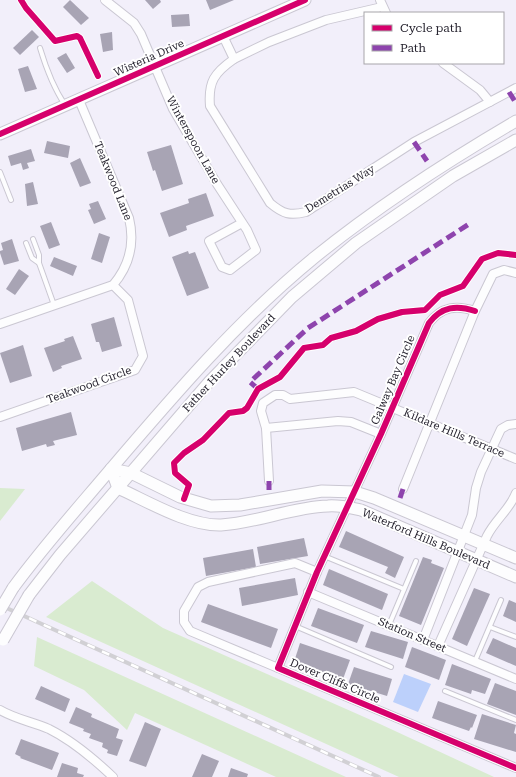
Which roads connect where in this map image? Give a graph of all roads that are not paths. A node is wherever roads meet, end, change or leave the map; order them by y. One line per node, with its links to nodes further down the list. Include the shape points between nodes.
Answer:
1 (105, 0): 8 (street, Winterspoon Lane, via 134,23)
2 (305, 0): 4 (main road, Wisteria Drive)
3 (383, 7): 6 (street, Demetrias Way, via 326,20)
4 (223, 36): 6 (street); 8 (main road, Wisteria Drive)
5 (40, 48): 12 (lane, via 57,93)
6 (234, 59): 11 (street, Demetrias Way, via 213,78 209,91 210,106 270,203 281,212 294,215 306,212 414,142)
7 (444, 64): 11 (street, via 480,90)
8 (155, 66): 10 (main road, Wisteria Drive); 18 (street, Winterspoon Lane, via 173,109)
9 (516, 88): 11 (street, Demetrias Way)
10 (79, 100): 12 (main road, Wisteria Drive); 23 (street, Teakwood Lane, via 129,218 132,232 131,254 121,276)
11 (490, 102)
12 (65, 105): 14 (main road, Wisteria Drive)
13 (516, 121): 35 (main road, Father Hurley Boulevard, via 375,210 314,258 256,309 197,370)
14 (0, 134)
15 (516, 140): 36 (main road, Father Hurley Boulevard, via 453,176 356,243 292,297 210,380)
16 (0, 172): 17 (lane)
17 (11, 200)
18 (242, 223): 18 (street, Winterspoon Lane, via 256,250 230,270 222,267 209,241)
19 (33, 239): 21 (lane)
20 (26, 243): 21 (lane, via 32,258)
21 (39, 263): 24 (lane)
22 (516, 273): 25 (street, via 504,270 493,274)
23 (113, 286): 24 (street); 28 (street, Teakwood Circle, via 128,300 137,328 144,356 135,370)
24 (54, 306): 26 (street)
25 (475, 311): 27 (street, Galway Bay Circle, via 454,307 432,319 419,343); 29 (street)
26 (0, 324)
27 (393, 407): 29 (street, Kildare Hills Terrace); 31 (street, Kildare Hills Terrace, via 354,392 290,399 275,395 268,398 262,407 262,419); 32 (street, Galway Bay Circle)
28 (0, 418)
29 (430, 422): 33 (street, Kildare Hills Terrace); 39 (street)
30 (516, 424): 33 (street, via 501,429)
31 (266, 428): 32 (street, via 338,421 351,422); 37 (street)
32 (381, 434): 40 (street, Galway Bay Circle)
33 (492, 449): 34 (street, Kildare Hills Terrace); 43 (street, via 476,488 472,516)
34 (516, 459)
35 (111, 470): 36 (main road, Waterford Hills Boulevard); 38 (main road); 55 (main road, Father Hurley Boulevard, bridge, via 32,563)
36 (131, 473): 38 (main road, Father Hurley Boulevard); 40 (main road, Waterford Hills Boulevard, via 180,497 211,506 240,505 322,490)
37 (269, 481)
38 (118, 488): 42 (main road, Waterford Hills Boulevard, via 199,523 219,525 247,522 312,508); 61 (main road, Father Hurley Boulevard, bridge, via 29,595)
39 (403, 489)
40 (355, 492): 42 (street, Dover Cliffs Circle); 43 (main road, Waterford Hills Boulevard)
41 (516, 493): 44 (street)
42 (347, 507): 45 (main road, Waterford Hills Boulevard, via 361,510); 46 (street, Dover Cliffs Circle)
43 (465, 536): 44 (main road, Waterford Hills Boulevard); 45 (street)
44 (483, 544): 47 (main road, Waterford Hills Boulevard); 48 (street)
45 (459, 553): 48 (main road, Waterford Hills Boulevard); 60 (street)
46 (324, 556): 50 (street, Dover Cliffs Circle); 52 (lane)
47 (516, 558)
48 (476, 560): 51 (main road, Waterford Hills Boulevard); 62 (street)
49 (416, 561): 52 (lane)
50 (317, 572): 53 (street, Dover Cliffs Circle); 65 (street, via 295,562 208,582 198,587 184,611 184,622 190,631)
51 (516, 577)
52 (404, 590): 56 (lane)
53 (308, 592): 56 (street, Station Street); 57 (street, Dover Cliffs Circle)
54 (500, 600): 58 (lane)
55 (0, 610)
56 (389, 625): 60 (street, Station Street)
57 (294, 626): 64 (lane); 65 (street, Dover Cliffs Circle)
58 (490, 627): 59 (lane); 63 (lane)
59 (516, 637)
60 (423, 640): 62 (street, Station Street)
61 (1, 643)
62 (438, 646): 63 (street, Station Street)
63 (475, 662): 66 (street, Station Street)
64 (391, 667)
65 (278, 668): 71 (street, Dover Cliffs Circle)
66 (516, 679)
67 (445, 691): 70 (lane)
68 (0, 710): 69 (street)
69 (4, 715): 72 (street, via 23,718 73,743)
70 (516, 720)
71 (516, 768)
72 (113, 777)

